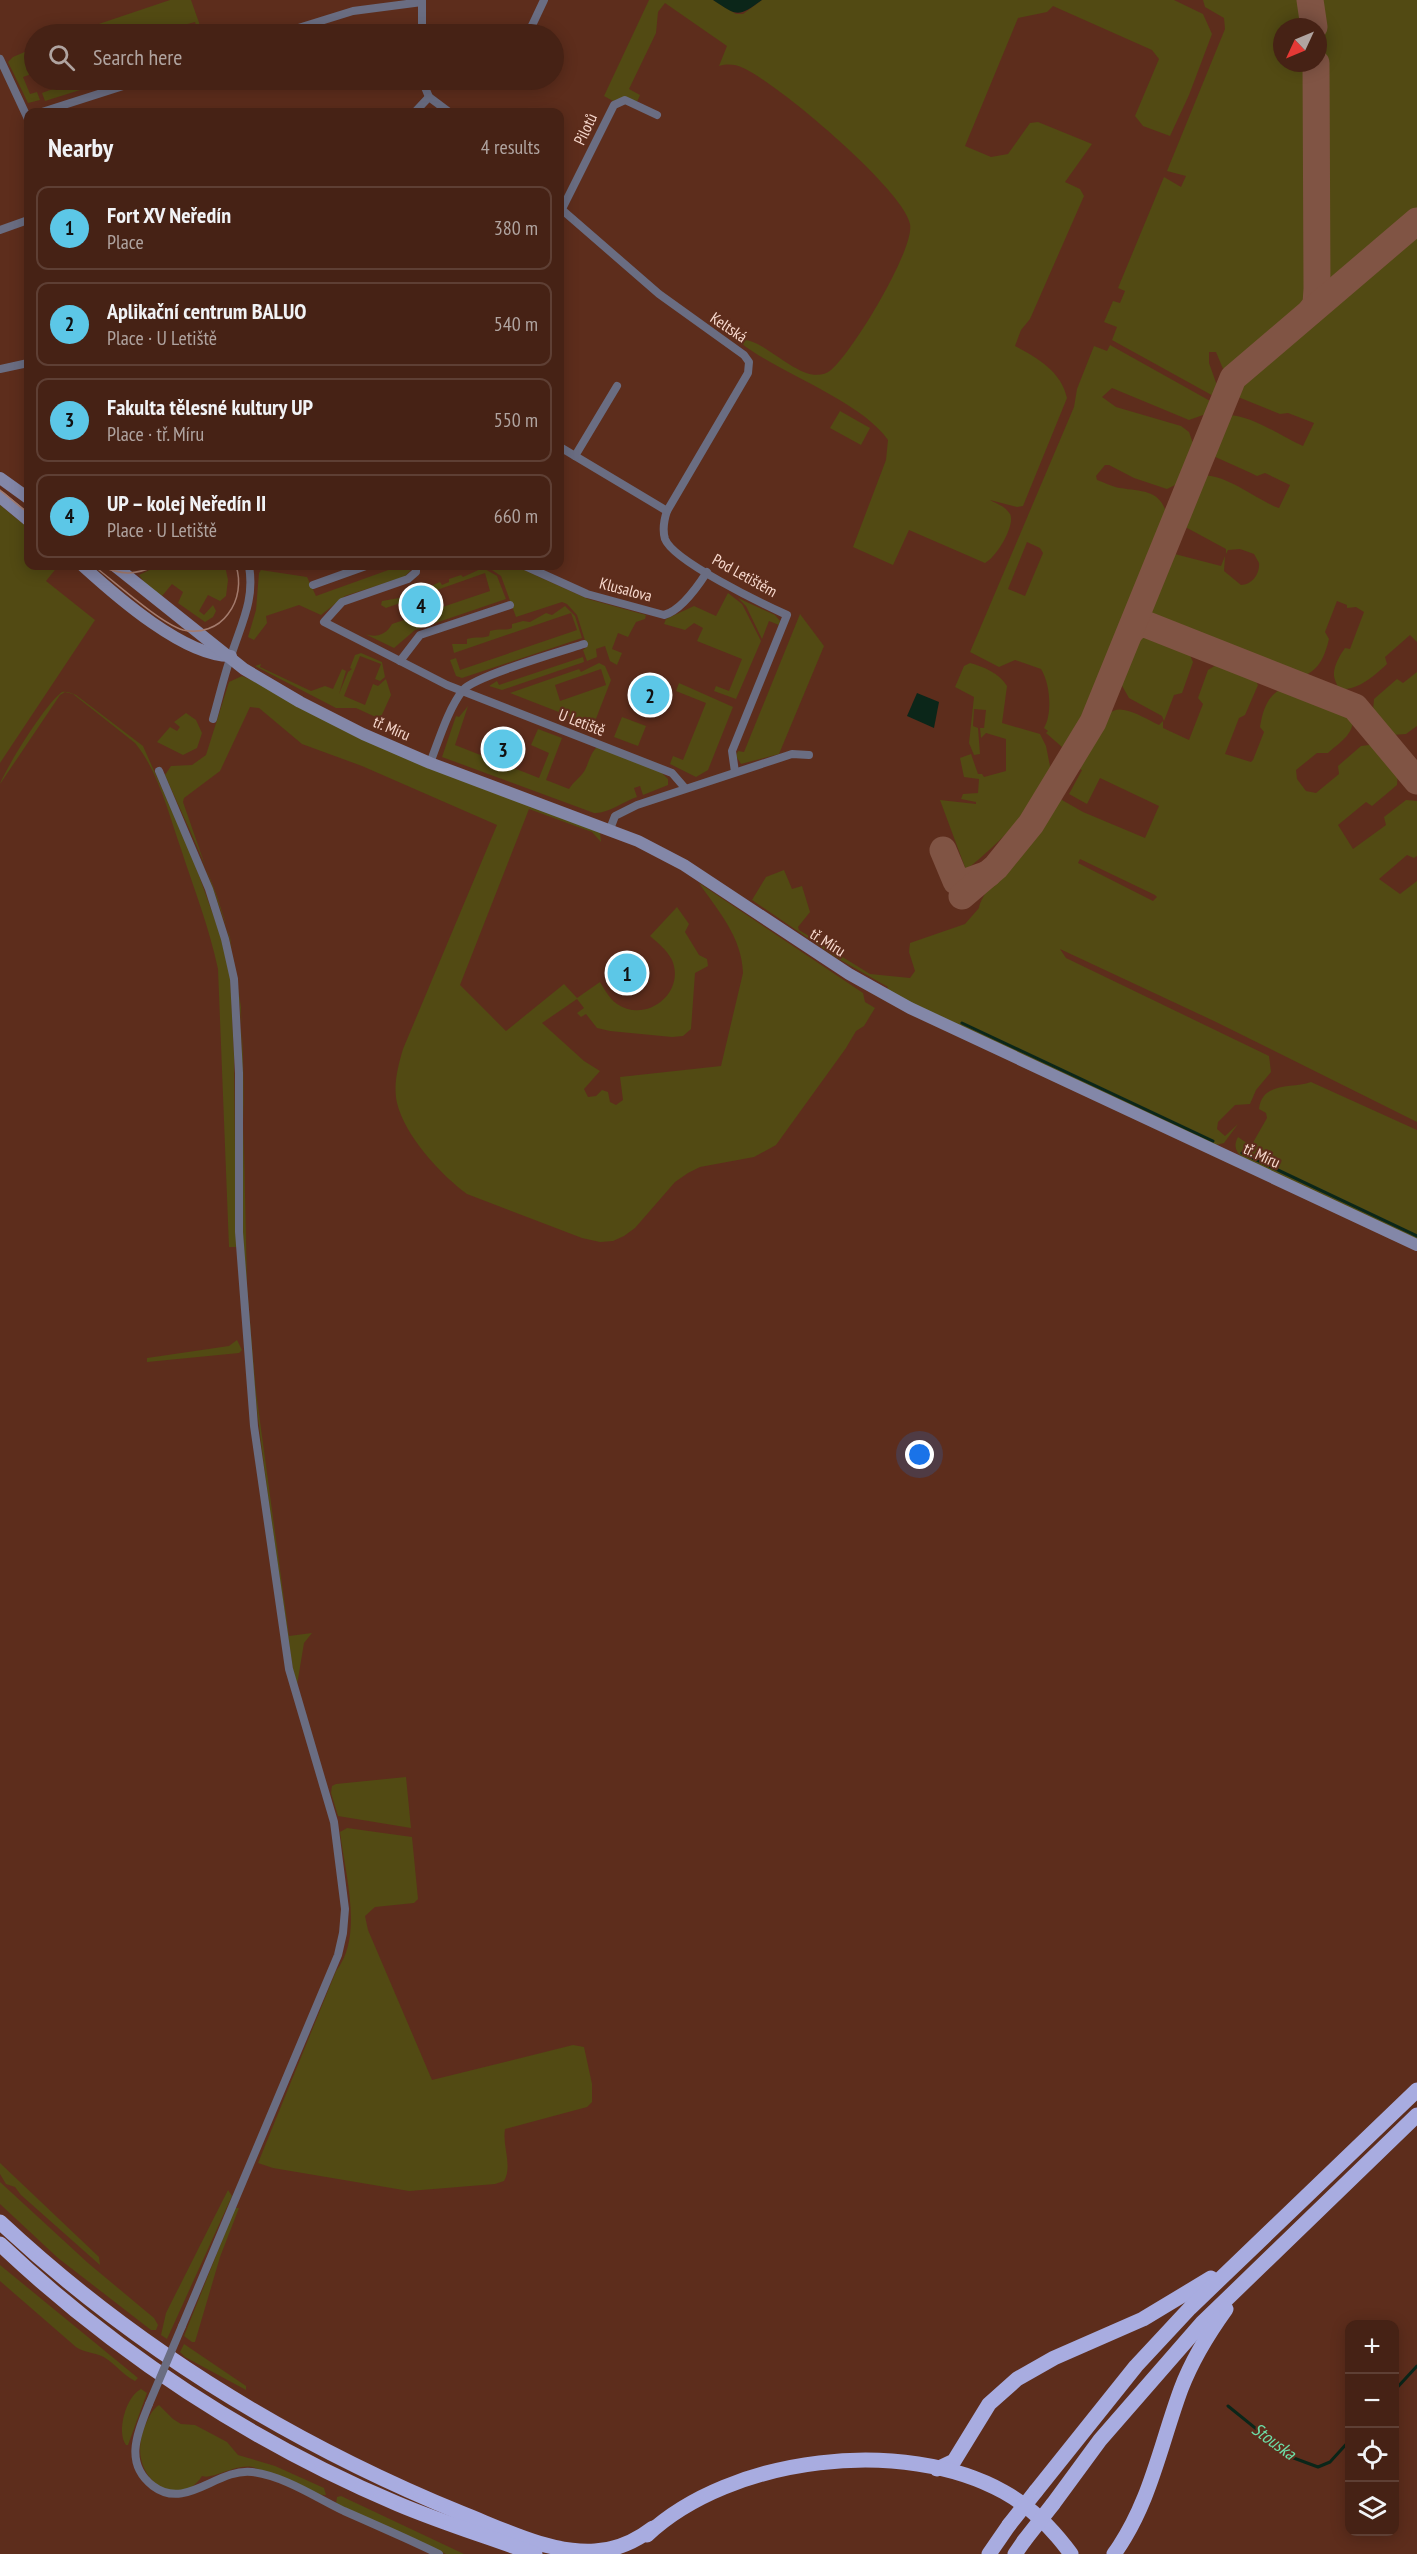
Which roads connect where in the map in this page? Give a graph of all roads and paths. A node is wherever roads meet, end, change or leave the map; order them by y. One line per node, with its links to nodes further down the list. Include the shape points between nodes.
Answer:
1 (544, 0): 5 (street)
2 (422, 1): 3 (street, via 353,11); 4 (street)
3 (311, 24)
4 (422, 24)
5 (533, 24)
6 (1, 64): 13 (street)
7 (111, 90): 10 (street)
8 (426, 90): 9 (street)
9 (429, 97): 11 (street); 12 (street)
10 (54, 108)
11 (419, 108)
12 (444, 108)
13 (24, 110)
14 (657, 115): 15 (street, Pilotů, via 625,100 615,103)
15 (564, 202)
16 (564, 211): 27 (street, Keltská, via 658,294 749,362 744,382)
17 (24, 221): 18 (street)
18 (0, 230)
19 (24, 364): 20 (street)
20 (0, 369)
21 (617, 386): 23 (street)
22 (564, 450): 23 (street)
23 (574, 456): 27 (street)
24 (0, 478): 25 (main road)
25 (24, 495)
26 (0, 497): 28 (main road)
27 (668, 511): 35 (street, Pod Letištěm, via 663,532 668,544)
28 (24, 517)
29 (88, 570): 39 (main road, via 187,645 210,655)
30 (120, 570): 39 (main road, tř. Míru)
31 (249, 570): 39 (street, via 248,609)
32 (355, 570): 36 (street)
33 (416, 570): 40 (street, U Letiště, via 408,579 342,602 324,622)
34 (534, 570): 35 (street, Klusalova, via 592,596 664,615)
35 (707, 572): 46 (street, Pod Letištěm, via 788,615 732,752)
36 (313, 585)
37 (510, 605): 40 (street, via 420,634)
38 (584, 644): 41 (street, via 483,679)
39 (231, 656): 42 (street); 44 (main road, tř. Míru, via 250,673 309,706)
40 (400, 661): 41 (street, U Letiště)
41 (463, 691): 44 (street); 47 (street, U Letiště, via 672,772)
42 (213, 719)
43 (809, 755): 46 (street, via 792,754)
44 (430, 763): 48 (main road, tř. Míru)
45 (159, 771): 58 (street, bridge, via 209,889 234,980 239,1073 239,1232 254,1426 289,1669 332,1809 345,1909 338,1955 149,2404 134,2452 140,2471 161,2491 185,2493 233,2474 253,2472 290,2485)
46 (735, 772): 47 (street)
47 (685, 788): 48 (street, via 625,810 615,816)
48 (610, 829): 49 (main road, tř. Míru, via 674,860 829,962 910,1008)
49 (1417, 1245)
50 (1417, 2090): 54 (highway)
51 (1417, 2115): 55 (highway)
52 (0, 2222): 57 (highway, via 66,2280 163,2354 265,2419 360,2468 496,2527 561,2548 606,2550 628,2544)
53 (0, 2244): 59 (highway, via 128,2350 257,2433 398,2504)
54 (1253, 2245): 56 (highway, via 1161,2309 1017,2379 985,2409 954,2461); 61 (highway, bridge, via 1136,2366)
55 (1252, 2272): 62 (highway, bridge, via 1100,2440); 64 (highway, via 1194,2359 1145,2500)
56 (937, 2469): 57 (highway, via 864,2461 778,2471 707,2495); 63 (highway, via 990,2485 1018,2500 1049,2526)
57 (653, 2528): 60 (highway)
58 (439, 2554)
59 (535, 2554)
60 (629, 2554)
61 (989, 2554)
62 (1015, 2554)
63 (1071, 2554)
64 (1114, 2554)

